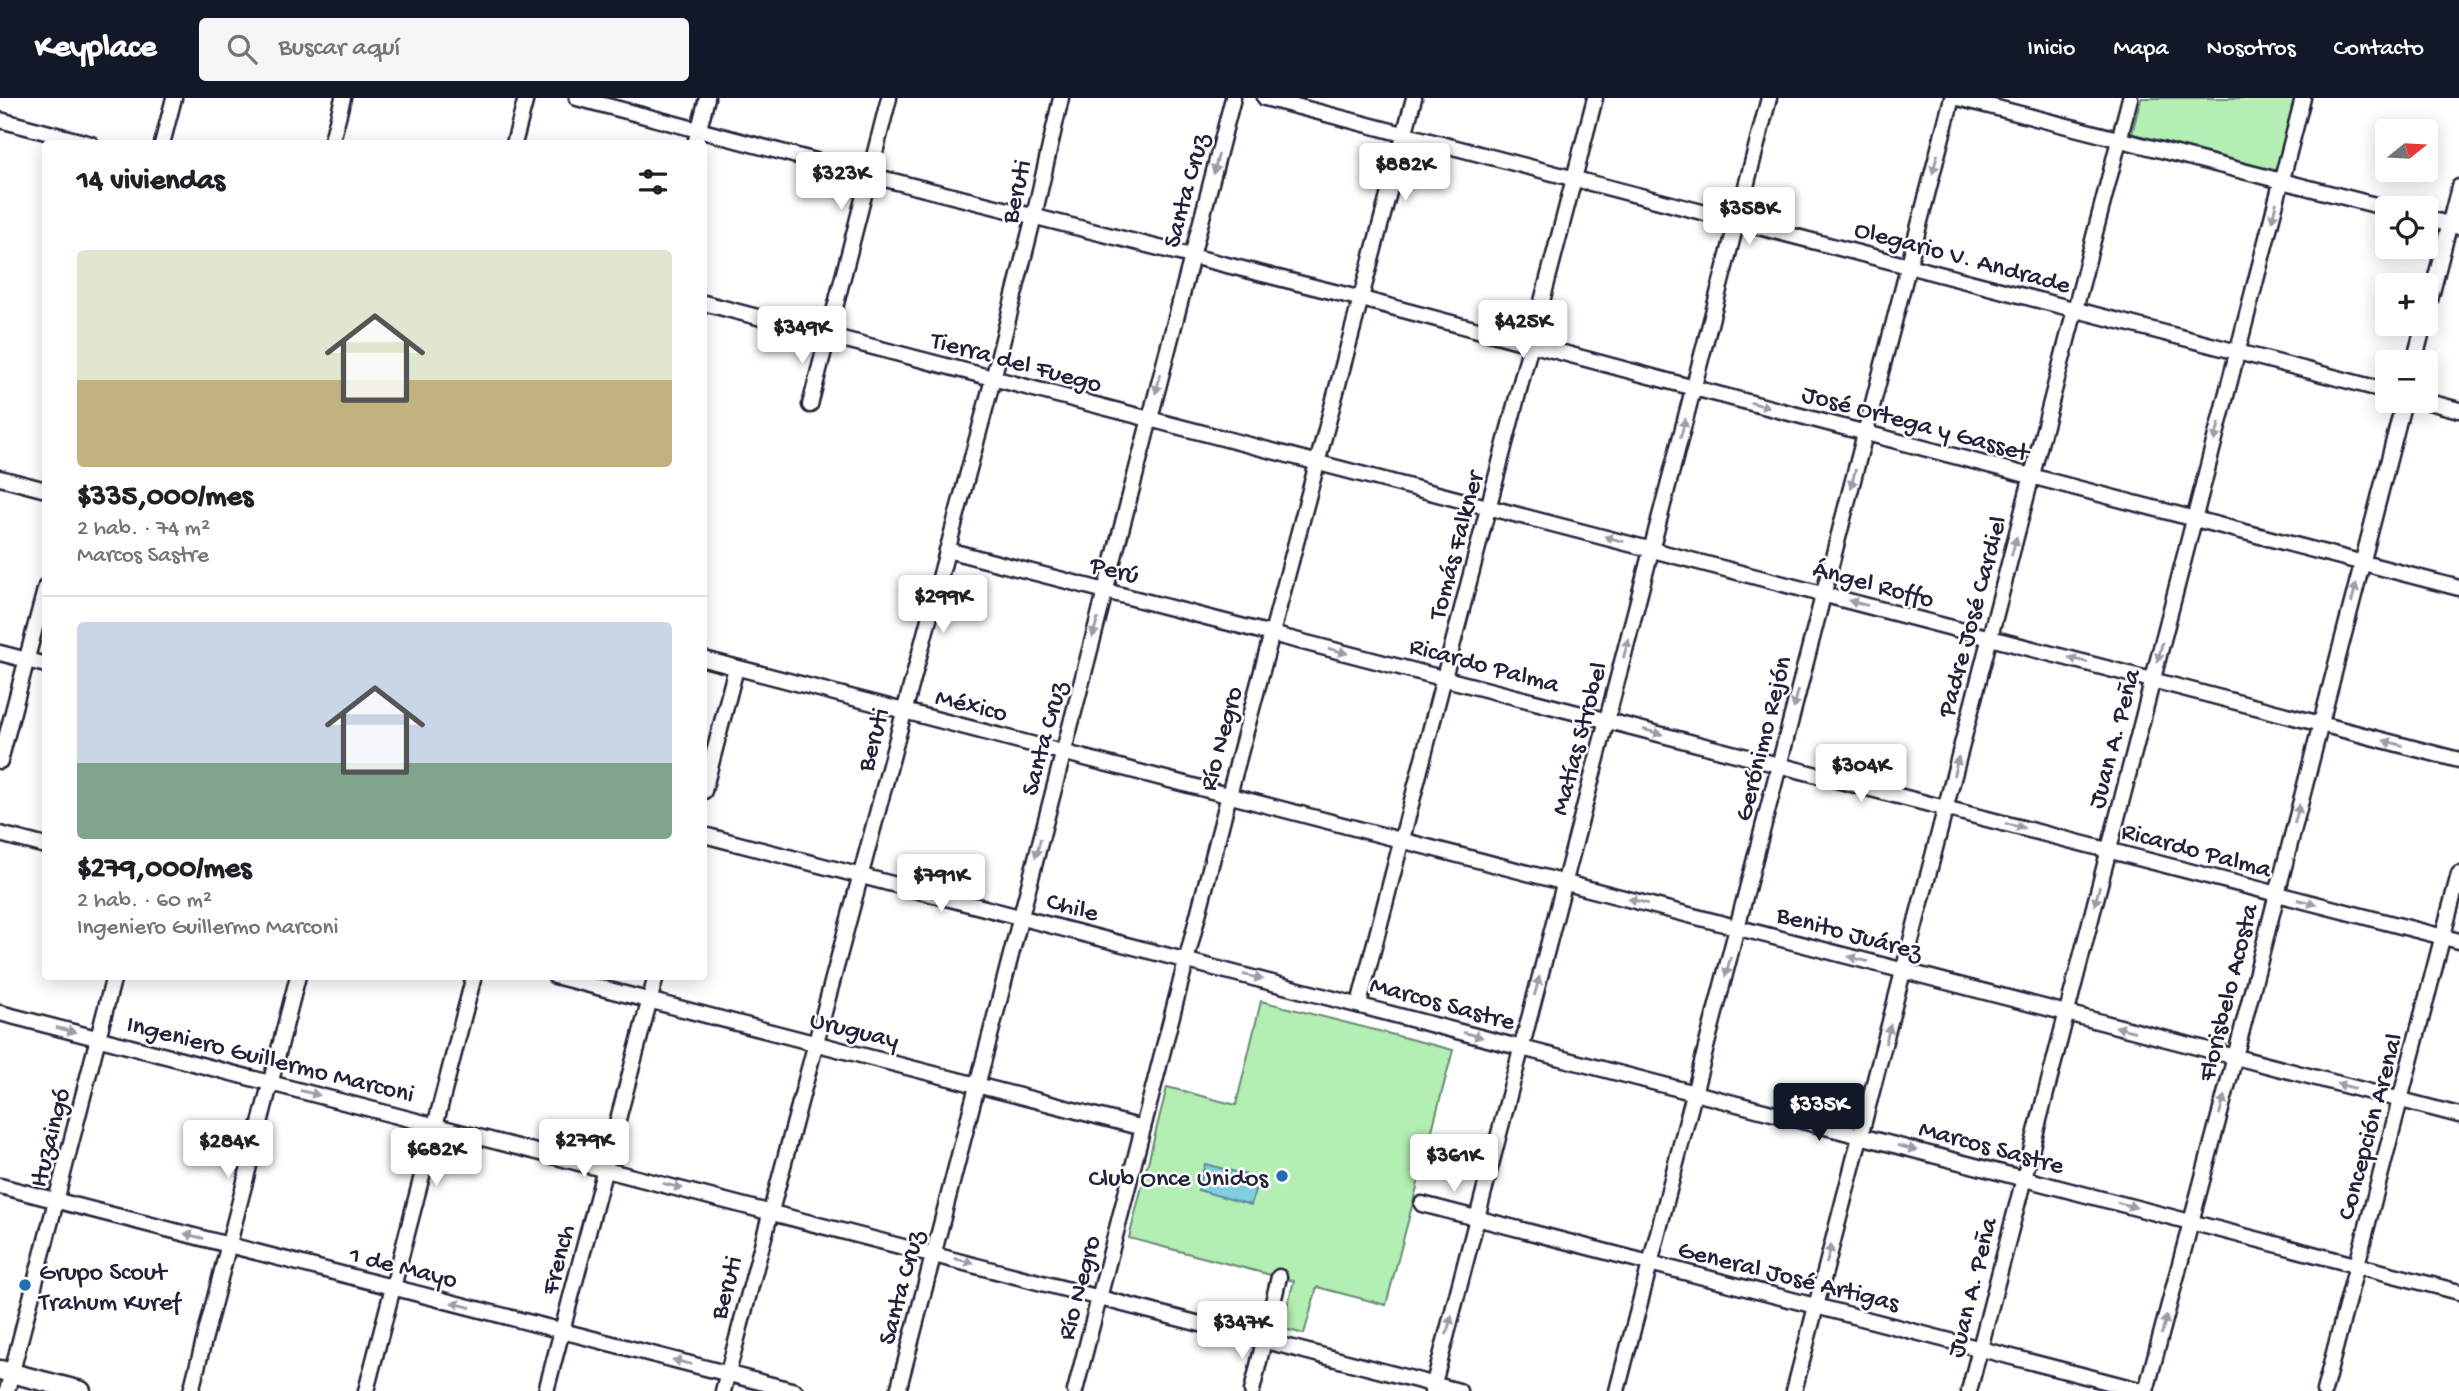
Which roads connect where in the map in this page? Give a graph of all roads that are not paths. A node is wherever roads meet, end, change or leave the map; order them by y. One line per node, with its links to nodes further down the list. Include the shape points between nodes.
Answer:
1 (174, 98): 22 (street)
2 (343, 98): 23 (street)
3 (526, 98): 24 (street)
4 (577, 98): 19 (street, José Ortega y Gasset)
5 (707, 98): 19 (street)
6 (889, 98): 25 (street)
7 (1061, 98): 30 (street, Beruti)
8 (1233, 98): 33 (street, Santa Cruz, one-way to 33)
9 (1265, 98): 18 (street, Olegario V. Andrade)
10 (1414, 98): 18 (street, Río Negro)
11 (1595, 98): 26 (street, Tomás Falkner)
12 (1769, 98): 31 (street, Matías Strobel)
13 (1952, 98): 34 (street, Gerónimo Rejón, one-way to 34)
14 (1958, 98): 20 (street)
15 (2130, 98): 20 (street, Padre José Cardiel)
16 (2303, 98): 27 (street, Juan A. Peña)
17 (0, 120): 21 (street)
18 (1405, 135): 26 (street, Olegario V. Andrade); 36 (street, Río Negro)
19 (697, 137): 25 (street, José Ortega y Gasset)
20 (2119, 139): 27 (street); 38 (street, Padre José Cardiel)
21 (76, 140)
22 (163, 140)
23 (332, 140)
24 (515, 140)
25 (869, 175): 30 (street, José Ortega y Gasset); 39 (street)
26 (1575, 179): 31 (street, Olegario V. Andrade); 40 (street, Tomás Falkner)
27 (2281, 181): 29 (street); 41 (street, Juan A. Peña, one-way to 41)
28 (2459, 187): 32 (street)
29 (2375, 205)
30 (1034, 216): 33 (street, José Ortega y Gasset); 42 (street, Beruti)
31 (1737, 221): 34 (street, Olegario V. Andrade); 43 (street, Matías Strobel)
32 (2454, 226): 35 (street)
33 (1192, 257): 36 (street, José Ortega y Gasset); 49 (street, Santa Cruz, one-way to 49)
34 (1909, 266): 38 (street, Olegario V. Andrade); 50 (street, Gerónimo Rejón)
35 (2438, 277)
36 (1362, 299): 40 (street, José Ortega y Gasset); 51 (street, Río Negro)
37 (707, 304): 39 (street, Tierra del Fuego)
38 (2076, 310): 41 (street, Olegario V. Andrade); 52 (street, Padre José Cardiel)
39 (828, 336): 42 (street, Tierra del Fuego); 46 (street)
40 (1531, 344): 43 (street, José Ortega y Gasset); 55 (street, Tomás Falkner)
41 (2237, 352): 44 (street, Olegario V. Andrade); 56 (street, Juan A. Peña, one-way to 56)
42 (993, 379): 49 (street, Tierra del Fuego); 58 (street, Beruti)
43 (1694, 388): 50 (street, José Ortega y Gasset, one-way to 50); 57 (street, Matías Strobel, one-way to 43)
44 (2375, 388)
45 (2438, 404): 47 (street)
46 (810, 405)
47 (2459, 410)
48 (2401, 413): 59 (street, Florisbelo Acosta)
49 (1149, 419): 51 (street, Tierra del Fuego); 61 (street, Santa Cruz)
50 (1865, 433): 52 (street, José Ortega y Gasset); 62 (street, Gerónimo Rejón, one-way to 62)
51 (1318, 462): 55 (street, Ángel Roffo); 64 (street, Río Negro)
52 (2032, 476): 56 (street, José Ortega y Gasset); 65 (street, Padre José Cardiel, one-way to 52)
53 (0, 478): 54 (street)
54 (42, 489)
55 (1489, 506): 57 (street, Ángel Roffo, one-way to 55); 71 (street, Tomás Falkner)
56 (2194, 518): 59 (street, José Ortega y Gasset); 72 (street, Juan A. Peña, one-way to 72)
57 (1652, 549): 62 (street, Ángel Roffo); 74 (street, Matías Strobel, one-way to 57)
58 (947, 550): 61 (street, Perú); 73 (street, Beruti)
59 (2362, 562): 60 (street, José Ortega y Gasset); 75 (street, Florisbelo Acosta, one-way to 59)
60 (2459, 587)
61 (1105, 591): 64 (street, Perú); 76 (street, Santa Cruz, one-way to 76)
62 (1823, 594): 65 (street, Ángel Roffo, one-way to 62); 79 (street, Gerónimo Rejón, one-way to 79)
63 (42, 601): 67 (street)
64 (1272, 633): 71 (street, Ricardo Palma, one-way to 71); 81 (street, Río Negro)
65 (1990, 638): 72 (street, Ángel Roffo, one-way to 65); 82 (street, Padre José Cardiel, one-way to 65)
66 (0, 653): 67 (street)
67 (26, 660): 69 (street); 78 (street)
68 (707, 660): 70 (street, México)
69 (42, 664)
70 (736, 668): 73 (street, México); 80 (street)
71 (1444, 678): 74 (street, Ricardo Palma); 85 (street, Tomás Falkner)
72 (2153, 680): 75 (street, Ángel Roffo); 87 (street, Juan A. Peña)
73 (904, 711): 76 (street, México); 89 (street, Beruti)
74 (1607, 720): 79 (street, Ricardo Palma, one-way to 79); 90 (street, Matías Strobel)
75 (2320, 724): 77 (street, Ángel Roffo, one-way to 75); 91 (street, Florisbelo Acosta, one-way to 75)
76 (1063, 752): 81 (street, México); 92 (street, Santa Cruz, one-way to 92)
77 (2459, 760)
78 (0, 761)
79 (1779, 765): 82 (street, Ricardo Palma); 93 (street, Gerónimo Rejón)
80 (707, 779)
81 (1229, 795): 85 (street, Benito Juárez); 96 (street, Río Negro)
82 (1945, 808): 87 (street, Ricardo Palma, one-way to 87); 97 (street, Padre José Cardiel)
83 (0, 834): 86 (street)
84 (707, 836): 89 (street, Chile)
85 (1402, 840): 90 (street, Benito Juárez); 104 (street, Tomás Falkner)
86 (42, 845)
87 (2109, 850): 91 (street, Ricardo Palma); 106 (street, Juan A. Peña, one-way to 106)
88 (2459, 874): 94 (street, Concepción Arenal)
89 (859, 875): 92 (street, Chile); 108 (street, Beruti)
90 (1564, 882): 93 (street, Benito Juárez, one-way to 90); 109 (street, Matías Strobel, one-way to 90)
91 (2276, 894): 94 (street, Ricardo Palma, one-way to 94); 110 (street, Florisbelo Acosta)
92 (1021, 917): 96 (street, Chile); 112 (street, Santa Cruz)
93 (1739, 928): 97 (street, Benito Juárez, one-way to 93); 113 (street, Gerónimo Rejón, one-way to 113)
94 (2443, 937): 95 (street, Ricardo Palma); 114 (street, Concepción Arenal)
95 (2459, 941)
96 (1187, 960): 104 (street, Marcos Sastre, one-way to 104); 117 (street, Río Negro)
97 (1905, 971): 106 (street, Benito Juárez); 118 (street, Padre José Cardiel, one-way to 97)
98 (113, 980): 107 (street, Ituzaingó)
99 (297, 980): 111 (street)
100 (473, 980): 116 (street)
101 (570, 980): 103 (street, Uruguay)
102 (655, 980): 103 (street, French)
103 (650, 1001): 108 (street, Uruguay); 119 (street, French)
104 (1359, 1004): 109 (street, Marcos Sastre, one-way to 109)
105 (0, 1013): 107 (street, Ingeniero Guillermo Marconi, one-way to 107)
106 (2067, 1013): 110 (street, Benito Juárez, one-way to 106); 120 (street, Juan A. Peña)
107 (97, 1038): 111 (street, Ingeniero Guillermo Marconi); 122 (street, Ituzaingó)
108 (814, 1043): 112 (street, Uruguay); 124 (street, Beruti)
109 (1521, 1047): 113 (street, Marcos Sastre); 125 (street, Matías Strobel)
110 (2235, 1057): 114 (street, Benito Juárez, one-way to 110); 126 (street, Florisbelo Acosta, one-way to 110)
111 (271, 1083): 116 (street, Ingeniero Guillermo Marconi, one-way to 116); 127 (street)
112 (977, 1085): 117 (street, Uruguay); 128 (street, Santa Cruz)
113 (1693, 1092): 118 (street, Marcos Sastre); 129 (street, Gerónimo Rejón)
114 (2400, 1100): 115 (street, Benito Juárez); 130 (street, Concepción Arenal)
115 (2459, 1115)
116 (435, 1125): 119 (street, Ingeniero Guillermo Marconi); 132 (street)
117 (1143, 1128): 134 (street, Río Negro)
118 (1860, 1136): 120 (street, Marcos Sastre, one-way to 120); 135 (street, Padre José Cardiel, one-way to 118)
119 (604, 1168): 124 (street, Ingeniero Guillermo Marconi, one-way to 124); 136 (street, French)
120 (2024, 1178): 126 (street, Marcos Sastre, one-way to 126); 138 (street, Juan A. Peña)
121 (0, 1186): 122 (street, 1 de Mayo)
122 (57, 1201): 127 (street, 1 de Mayo, one-way to 122); 139 (street, Ituzaingó)
123 (1422, 1204): 125 (street, General José Artigas)
124 (769, 1211): 128 (street, Ingeniero Guillermo Marconi); 140 (street, Beruti)
125 (1477, 1218): 129 (street, General José Artigas); 141 (street, Matías Strobel, one-way to 125)
126 (2190, 1222): 130 (street, Marcos Sastre); 156 (street, Florisbelo Acosta, one-way to 126)
127 (229, 1245): 132 (street, 1 de Mayo); 144 (street)
128 (933, 1253): 134 (street, Ingeniero Guillermo Marconi, one-way to 134); 149 (street, Santa Cruz)
129 (1649, 1263): 135 (street, General José Artigas); 153 (street, Gerónimo Rejón)
130 (2357, 1266): 133 (street, Marcos Sastre); 157 (street, Concepción Arenal)
131 (1279, 1277): 137 (street)
132 (392, 1287): 136 (street, 1 de Mayo, one-way to 132); 145 (street)
133 (2459, 1293)
134 (1100, 1296): 137 (street, Ingeniero Guillermo Marconi); 150 (street, Río Negro)
135 (1815, 1306): 138 (street, General José Artigas); 154 (street, Padre José Cardiel)
136 (562, 1331): 140 (street, 1 de Mayo, one-way to 136); 146 (street, French)
137 (1266, 1340): 141 (street, Ingeniero Guillermo Marconi); 151 (street)
138 (1980, 1348): 155 (street, Juan A. Peña); 156 (street, General José Artigas)
139 (6, 1371): 142 (street, Ituzaingó); 143 (main road)
140 (727, 1373): 147 (street, Beruti); 148 (street, 1 de Mayo)
141 (1432, 1388): 152 (street, Ingeniero Guillermo Marconi)
142 (7, 1391)
143 (81, 1391)
144 (191, 1391)
145 (366, 1391)
146 (546, 1391)
147 (723, 1391)
148 (795, 1391)
149 (898, 1391)
150 (1075, 1391)
151 (1252, 1391)
152 (1459, 1391)
153 (1617, 1391)
154 (1794, 1391)
155 (1969, 1391)
156 (2145, 1391)
157 (2324, 1391)

